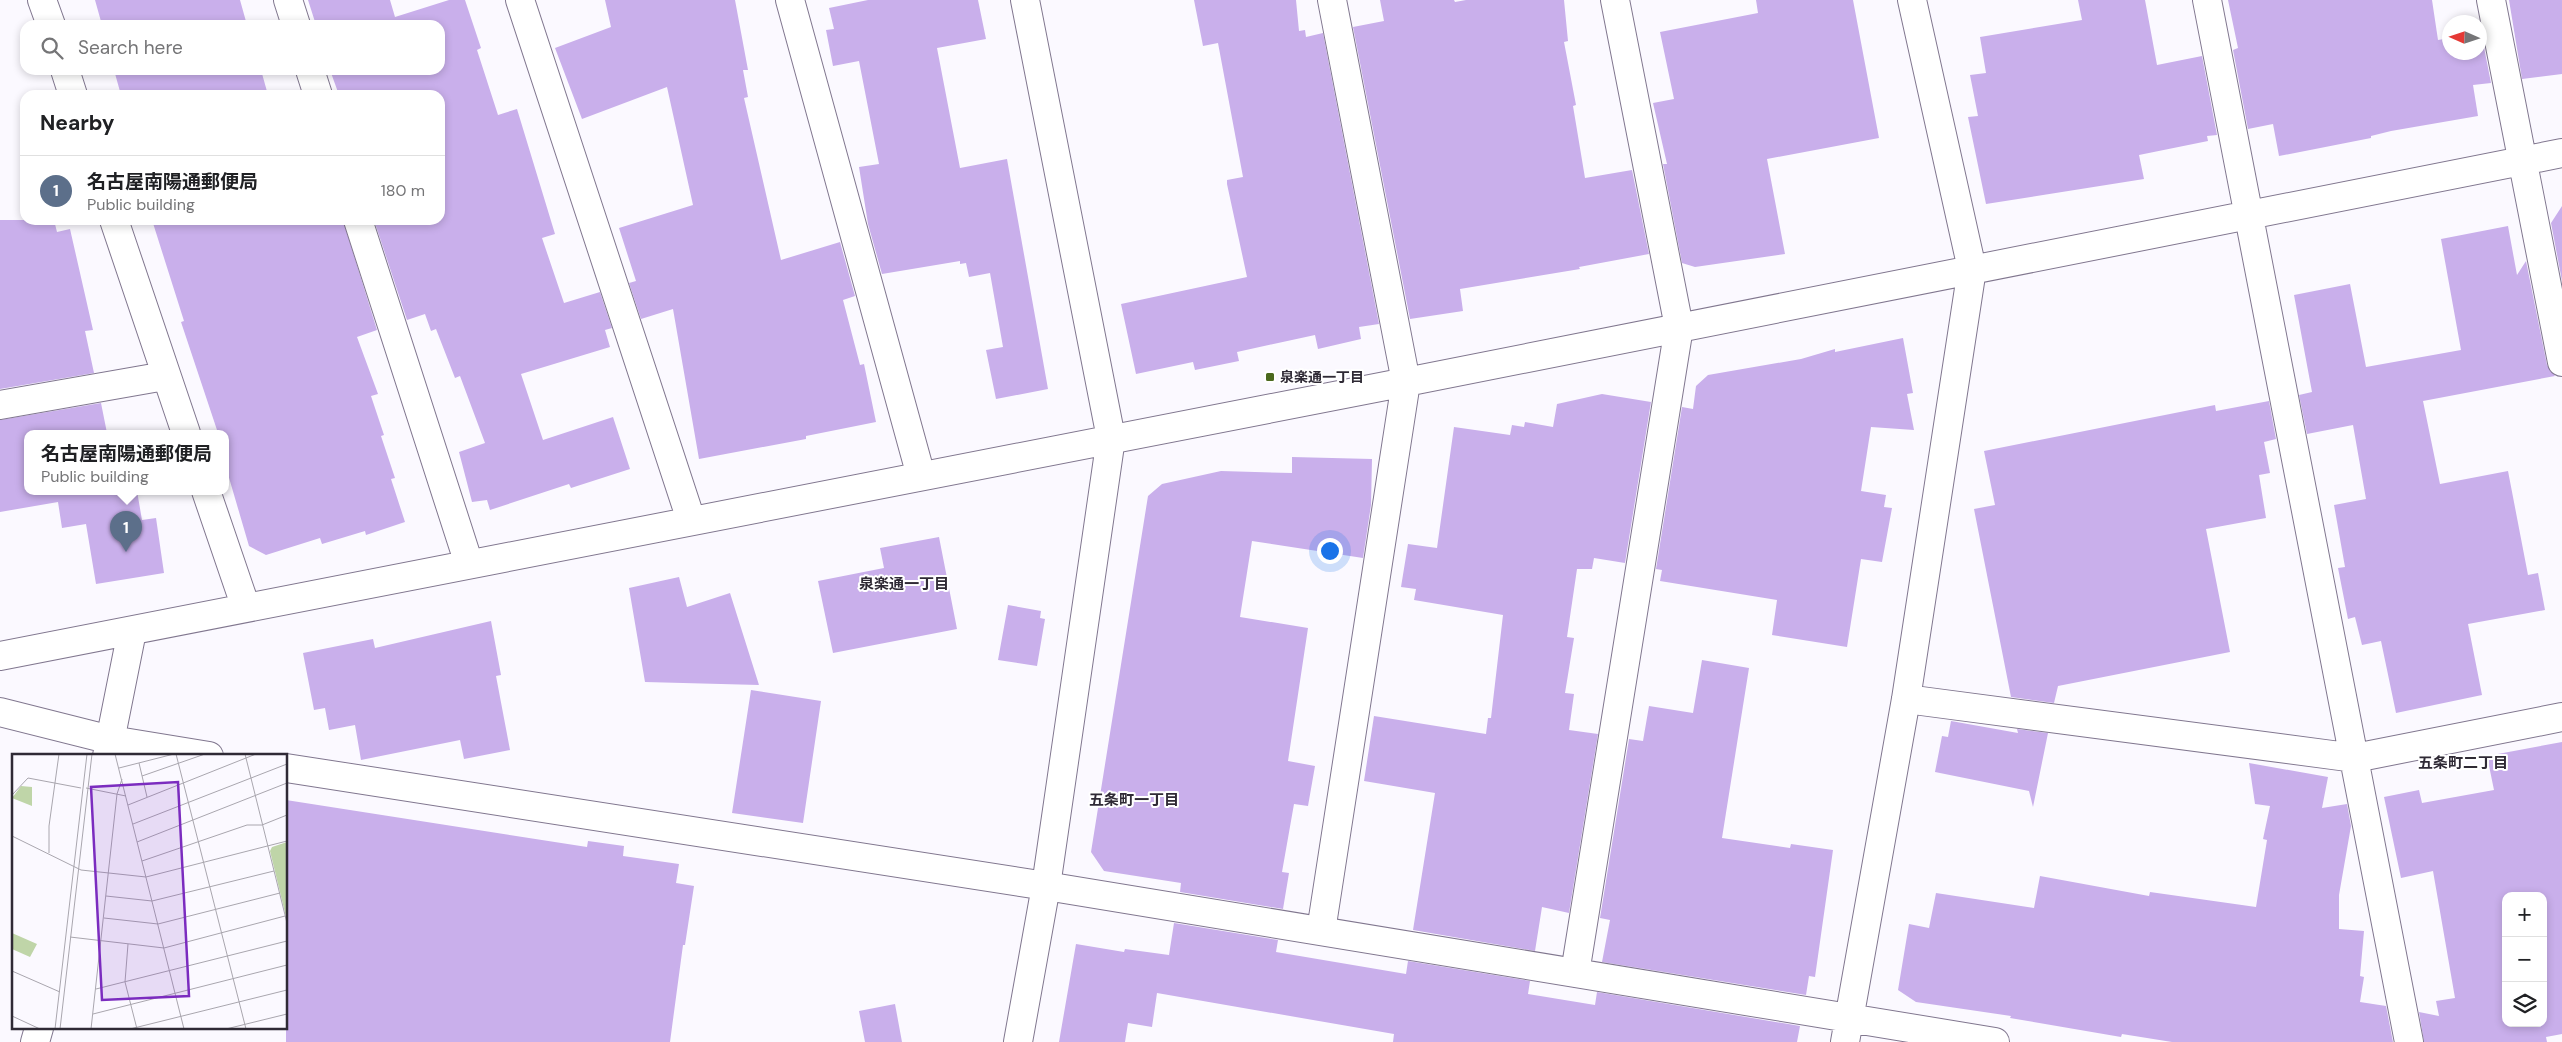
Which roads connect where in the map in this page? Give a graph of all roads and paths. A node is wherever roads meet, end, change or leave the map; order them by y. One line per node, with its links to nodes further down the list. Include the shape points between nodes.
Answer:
1 (42, 0): 11 (street)
2 (288, 0): 12 (street)
3 (520, 0): 32 (street)
4 (790, 0): 30 (street)
5 (1025, 0): 29 (street)
6 (1332, 0): 26 (street)
7 (1614, 0): 23 (street)
8 (1912, 0): 22 (street)
9 (2207, 0): 19 (street)
10 (2491, 0): 18 (street)
11 (48, 20)
12 (294, 20)
13 (67, 75): 15 (street)
14 (312, 75): 16 (street)
15 (72, 90)
16 (316, 90)
17 (2562, 153): 18 (street)
18 (2523, 161): 19 (street); 24 (street)
19 (2247, 215): 22 (street); 42 (street)
20 (116, 225): 25 (street)
21 (360, 225): 33 (street)
22 (1972, 269): 23 (street); 37 (street)
23 (1679, 327): 26 (street); 46 (street)
24 (2562, 362)
25 (165, 376): 27 (street); 28 (street)
26 (1406, 382): 29 (street); 45 (street)
27 (0, 405)
28 (185, 430)
29 (1111, 438): 30 (street); 44 (street)
30 (922, 476): 32 (street)
31 (207, 495): 34 (street)
32 (691, 520): 33 (street)
33 (469, 564): 34 (street)
34 (246, 608): 35 (street)
35 (132, 630): 36 (street); 40 (street)
36 (0, 656)
37 (1906, 700): 42 (street); 47 (street)
38 (0, 712): 40 (street)
39 (2562, 717): 42 (street)
40 (109, 748): 41 (street)
41 (184, 754)
42 (2355, 758): 50 (street)
43 (288, 768): 44 (street)
44 (1046, 886): 45 (street); 48 (street)
45 (1321, 931): 46 (street)
46 (1575, 973): 47 (street)
47 (1847, 1030): 49 (street)
48 (1018, 1042)
49 (1995, 1042)
50 (2409, 1042)

